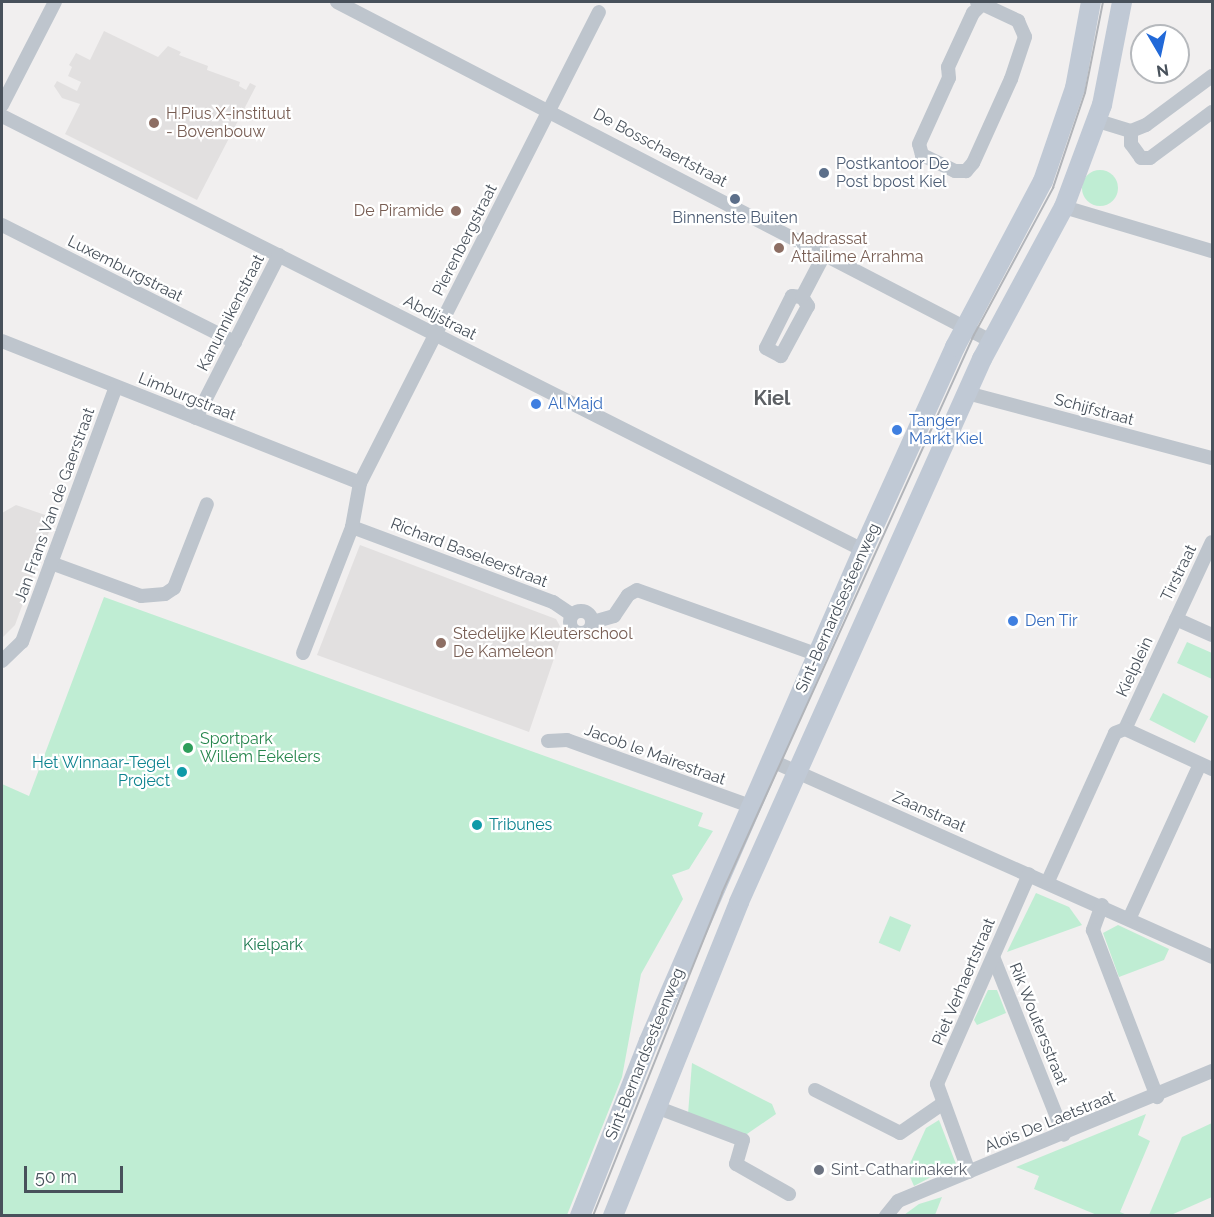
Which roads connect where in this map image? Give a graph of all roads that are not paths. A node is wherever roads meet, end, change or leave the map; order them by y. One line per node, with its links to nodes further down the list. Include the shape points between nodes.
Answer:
1 (55, 2): 8 (street)
2 (337, 2): 9 (street, De Bosschaertstraat)
3 (980, 2): 3 (street, via 1018,21 1025,37 974,163 966,171 955,171 922,155 919,144 949,78 948,67)
4 (1091, 2): 20 (street, Sint-Bernardsesteenweg, via 1075,88 1051,161 1023,224)
5 (1122, 2): 12 (street, Sint-Bernardsesteenweg)
6 (599, 12): 9 (street, Pierenbergstraat)
7 (1212, 76): 13 (street, via 1146,125)
8 (2, 105)
9 (549, 111): 17 (street, De Bosschaertstraat); 21 (street, Pierenbergstraat)
10 (1212, 112): 13 (street, via 1150,158 1141,158 1131,144)
11 (2, 116): 18 (street, Abdijstraat)
12 (1098, 121): 13 (street); 14 (street, Sint-Bernardsesteenweg)
13 (1131, 131)
14 (1064, 207): 16 (street); 23 (street, Sint-Bernardsesteenweg)
15 (2, 225): 24 (street, Luxemburgstraat)
16 (1212, 251)
17 (825, 254): 19 (street); 20 (street, De Bosschaertstraat)
18 (279, 255): 21 (street, Abdijstraat); 24 (street, Kanunnikenstraat)
19 (802, 297)
20 (966, 325): 23 (street, De Bosschaertstraat); 33 (street, Sint-Bernardsesteenweg)
21 (436, 334): 29 (street, Pierenbergstraat); 33 (street, Abdijstraat)
22 (2, 341): 25 (street, Limburgstraat)
23 (992, 341): 26 (street, Sint-Bernardsesteenweg)
24 (235, 342): 27 (street, Kanunnikenstraat)
25 (116, 387): 27 (street, Limburgstraat); 34 (street, Jan Frans Van de Gaerstraat)
26 (967, 393): 28 (street, Schijfstraat); 44 (street, Sint-Bernardsesteenweg)
27 (196, 418): 29 (street, Limburgstraat)
28 (1212, 458)
29 (360, 483): 31 (street, Pierenbergstraat)
30 (207, 504): 34 (street, via 174,588 165,594 141,596)
31 (352, 527): 37 (street, Pierenbergstraat); 38 (street, Richard Baseleerstraat, via 553,602 572,615 571,626 577,633 589,630 593,622 614,616 628,595 637,590)
32 (1212, 542): 35 (street, Tirstraat)
33 (863, 550): 38 (street, Sint-Bernardsesteenweg)
34 (51, 563): 39 (street, Jan Frans Van de Gaerstraat, via 22,642)
35 (1176, 619): 36 (street); 40 (street, Kielplein)
36 (1212, 635)
37 (303, 653)
38 (816, 654): 42 (street, Sint-Bernardsesteenweg)
39 (2, 661)
40 (1125, 729): 43 (street); 47 (street, Kielplein, via 1115,733)
41 (548, 741): 45 (street, Jacob le Mairestraat, via 567,740)
42 (770, 760): 44 (street, Zaanstraat); 45 (street, Sint-Bernardsesteenweg)
43 (1206, 766): 49 (street)
44 (798, 772): 46 (street, Zaanstraat); 56 (street, Sint-Bernardsesteenweg, via 739,902)
45 (750, 806): 60 (street, Sint-Bernardsesteenweg)
46 (1029, 874): 47 (street, Zaanstraat); 51 (street, Piet Verhaertstraat)
47 (1048, 881): 48 (street, Zaanstraat)
48 (1102, 905): 49 (street, Zaanstraat); 54 (street, via 1093,930)
49 (1130, 917): 50 (street, Zaanstraat)
50 (1212, 957)
51 (994, 958): 55 (street, Piet Verhaertstraat, via 937,1084); 57 (street, Rik Woutersstraat)
52 (1212, 1071): 54 (street, Aloïs De Laetstraat)
53 (815, 1090): 55 (street, via 900,1133)
54 (1157, 1097): 57 (street, Aloïs De Laetstraat)
55 (942, 1104): 58 (street, Piet Verhaertstraat)
56 (656, 1107): 59 (street, via 743,1140 736,1164); 61 (street, Sint-Bernardsesteenweg)
57 (1064, 1135): 58 (street, Aloïs De Laetstraat)
58 (969, 1172): 62 (street, Aloïs De Laetstraat, via 898,1200)
59 (789, 1194)
60 (580, 1215)
61 (614, 1215)
62 (886, 1215)

